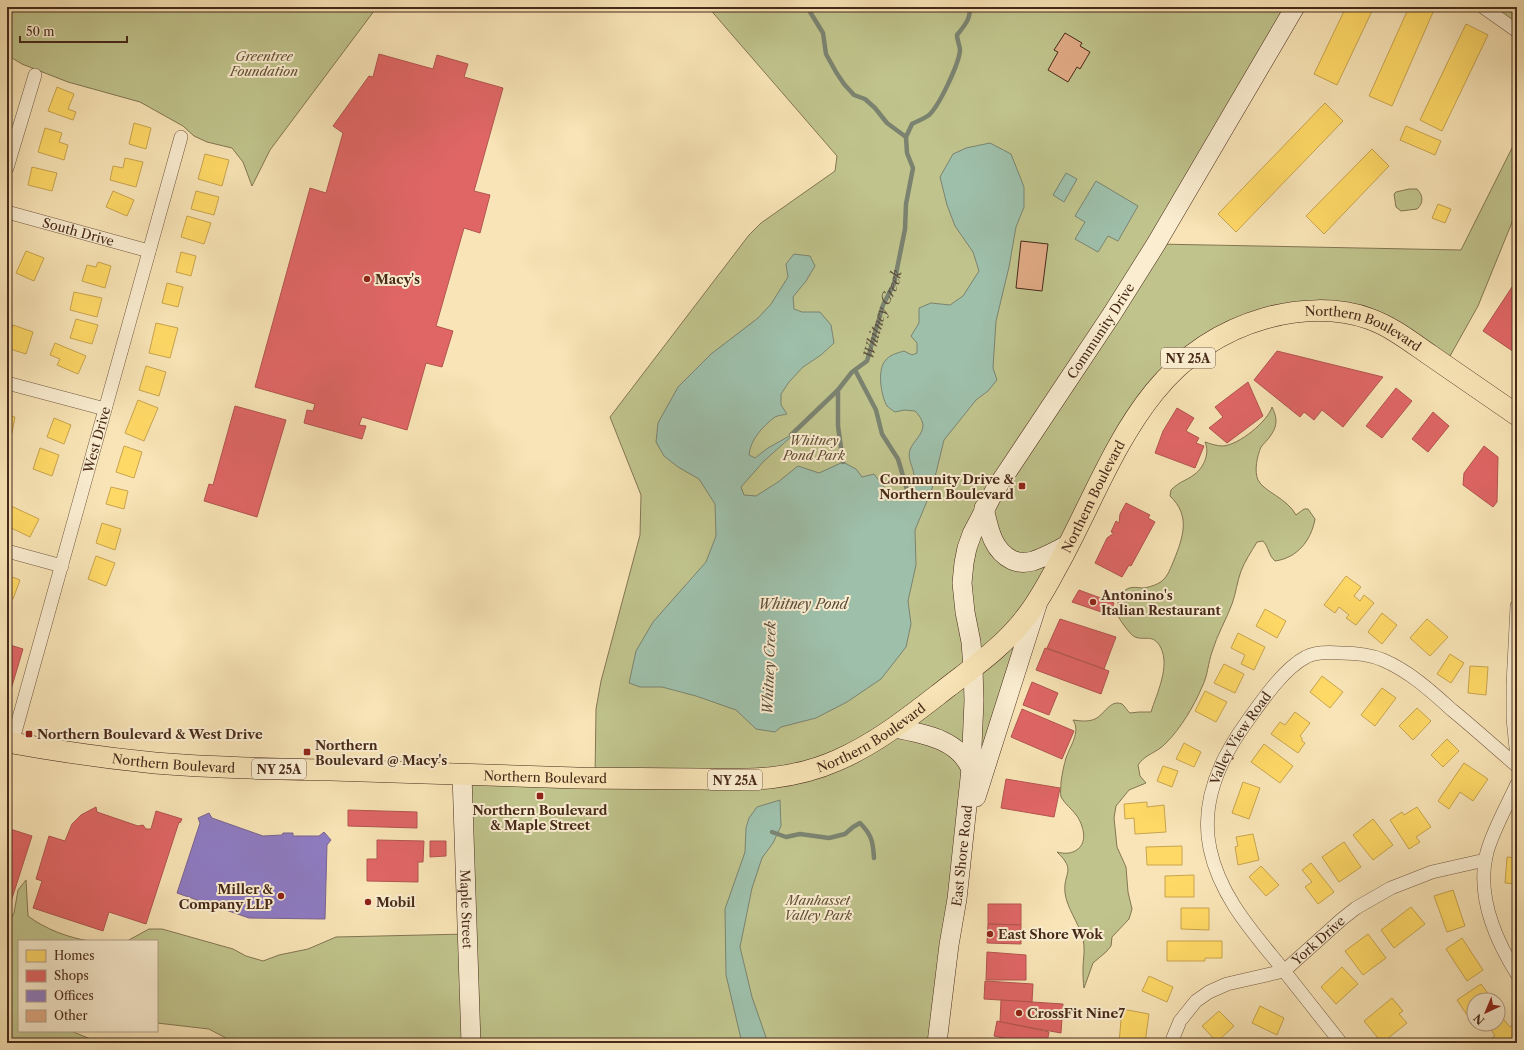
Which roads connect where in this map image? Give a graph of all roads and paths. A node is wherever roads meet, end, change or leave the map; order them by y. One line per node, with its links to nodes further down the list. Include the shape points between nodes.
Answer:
1 (1294, 7): 12 (main road, Community Drive, via 1156,244)
2 (1483, 7): 3 (street)
3 (1517, 31)
4 (35, 75): 6 (street)
5 (182, 137): 8 (street, West Drive)
6 (7, 168)
7 (7, 212): 8 (street, South Drive)
8 (150, 251): 10 (street, West Drive)
9 (7, 383): 10 (street)
10 (105, 408): 15 (street, West Drive)
11 (1517, 415): 13 (main road, Northern Boulevard / NY 25A, via 1396,332 1370,319 1343,312 1307,311 1279,314 1252,322 1202,346 1158,387 1138,413 1114,454)
12 (984, 508): 13 (main road, via 993,541 1002,554 1015,561 1034,561); 18 (main road, Community Drive, via 967,548 963,576)
13 (1069, 544): 16 (main road, Northern Boulevard / NY 25A)
14 (7, 552): 15 (street)
15 (62, 566): 20 (street, West Drive)
16 (1039, 599): 18 (main road, Northern Boulevard / NY 25A, via 1025,620 1008,638); 26 (main road)
17 (1517, 606): 21 (street, via 1513,718)
18 (973, 668): 19 (main road, Northern Boulevard / NY 25A); 23 (main road, East Shore Road)
19 (895, 728): 23 (main road, via 938,738 960,754); 24 (main road, Northern Boulevard / NY 25A, via 868,745 827,765 795,775 766,779)
20 (9, 742): 24 (main road, Northern Boulevard / NY 25A, via 112,758 198,766)
21 (1517, 758)
22 (1517, 766): 28 (street, Valley View Road, via 1426,687 1383,660 1364,654 1330,652 1308,656 1294,664 1266,695 1228,752 1216,775 1207,820 1210,849 1219,877 1232,903)
23 (971, 770): 26 (main road, East Shore Road)
24 (462, 775): 30 (main road, Maple Street)
25 (1517, 784): 27 (street)
26 (963, 836): 31 (main road, East Shore Road)
27 (1485, 860): 28 (street, York Drive, via 1432,872 1385,891 1342,919); 29 (street, via 1483,880 1487,906 1505,955)
28 (1284, 971): 32 (street, York Drive, via 1227,984 1209,992 1196,1001 1180,1021); 33 (street, Valley View Road)
29 (1517, 974)
30 (471, 1043)
31 (937, 1043)
32 (1172, 1043)
33 (1341, 1043)

